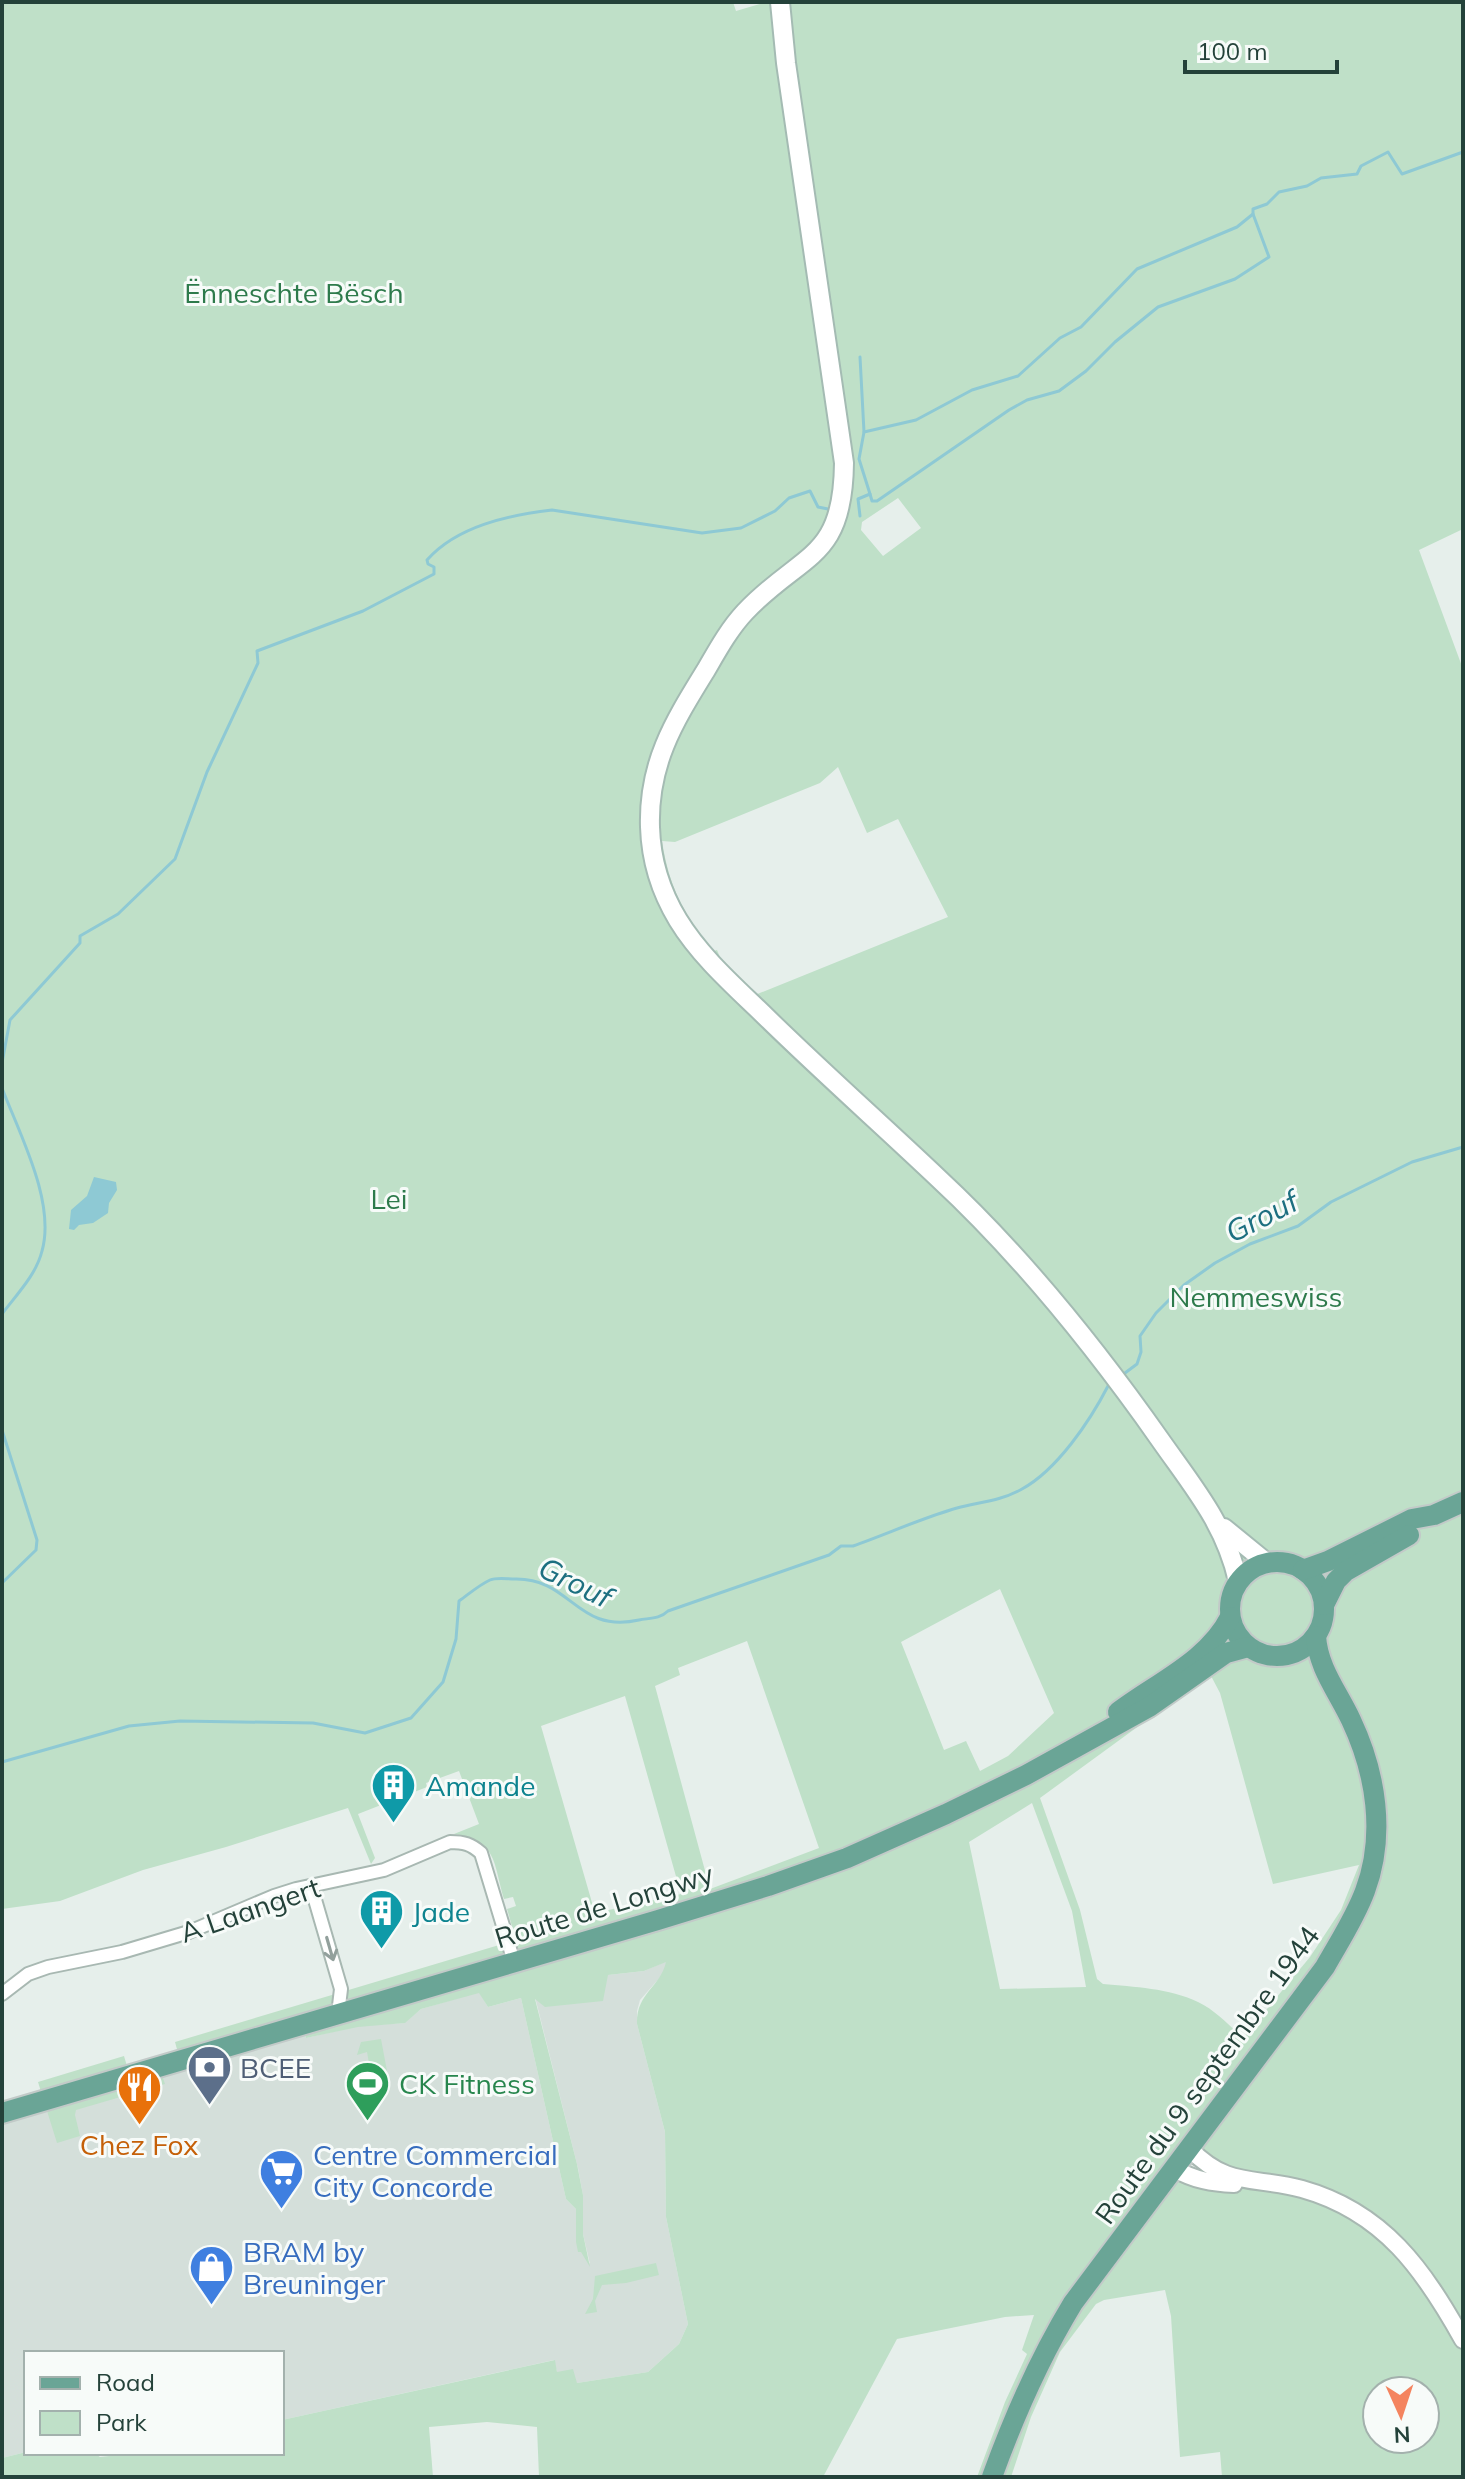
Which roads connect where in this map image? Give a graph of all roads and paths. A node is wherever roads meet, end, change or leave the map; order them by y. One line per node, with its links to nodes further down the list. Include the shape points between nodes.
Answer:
1 (780, 2): 4 (main road, via 844,463 843,502 821,548 742,615 668,736 653,778 650,812 658,878 678,920 710,962 941,1181 1053,1300)
2 (1463, 1502): 3 (main road)
3 (1434, 1515): 6 (main road, via 1412,1519); 8 (main road, via 1346,1571)
4 (1219, 1524): 5 (main road); 7 (main road)
5 (1267, 1563): 6 (main road); 7 (main road)
6 (1303, 1570): 8 (main road, via 1318,1585)
7 (1238, 1581): 9 (main road)
8 (1324, 1605): 10 (main road)
9 (1230, 1617): 11 (main road); 14 (main road, Route de Longwy, via 1209,1648)
10 (1316, 1636): 12 (main road); 13 (main road, Route du 9 septembre 1944)
11 (1248, 1647): 12 (main road); 14 (main road, Route de Longwy, via 1226,1653 1149,1707)
12 (1285, 1656): 13 (main road)
13 (1332, 1688): 20 (main road, Route du 9 septembre 1944, via 1359,1739 1375,1794 1376,1834 1366,1890 1325,1967)
14 (1068, 1752): 16 (main road, Route de Longwy, via 847,1858)
15 (311, 1886): 16 (street, A Laangert, via 384,1870 450,1842 472,1845 485,1864); 17 (street, A Laangert, via 189,1932 48,1967 28,1974); 18 (street, one-way to 18, via 341,1989)
16 (514, 1962): 18 (main road, Route de Longwy)
17 (2, 1994)
18 (338, 2014): 19 (main road, Route de Longwy)
19 (2, 2113)
20 (1190, 2149): 21 (main road, Route du 9 septembre 1944); 22 (street, via 1220,2174)
21 (1175, 2169): 22 (street, via 1213,2183); 24 (main road, Route du 9 septembre 1944, via 1053,2336)
22 (1272, 2183): 23 (street, via 1329,2198 1385,2233 1427,2279)
23 (1463, 2340)
24 (992, 2477)

